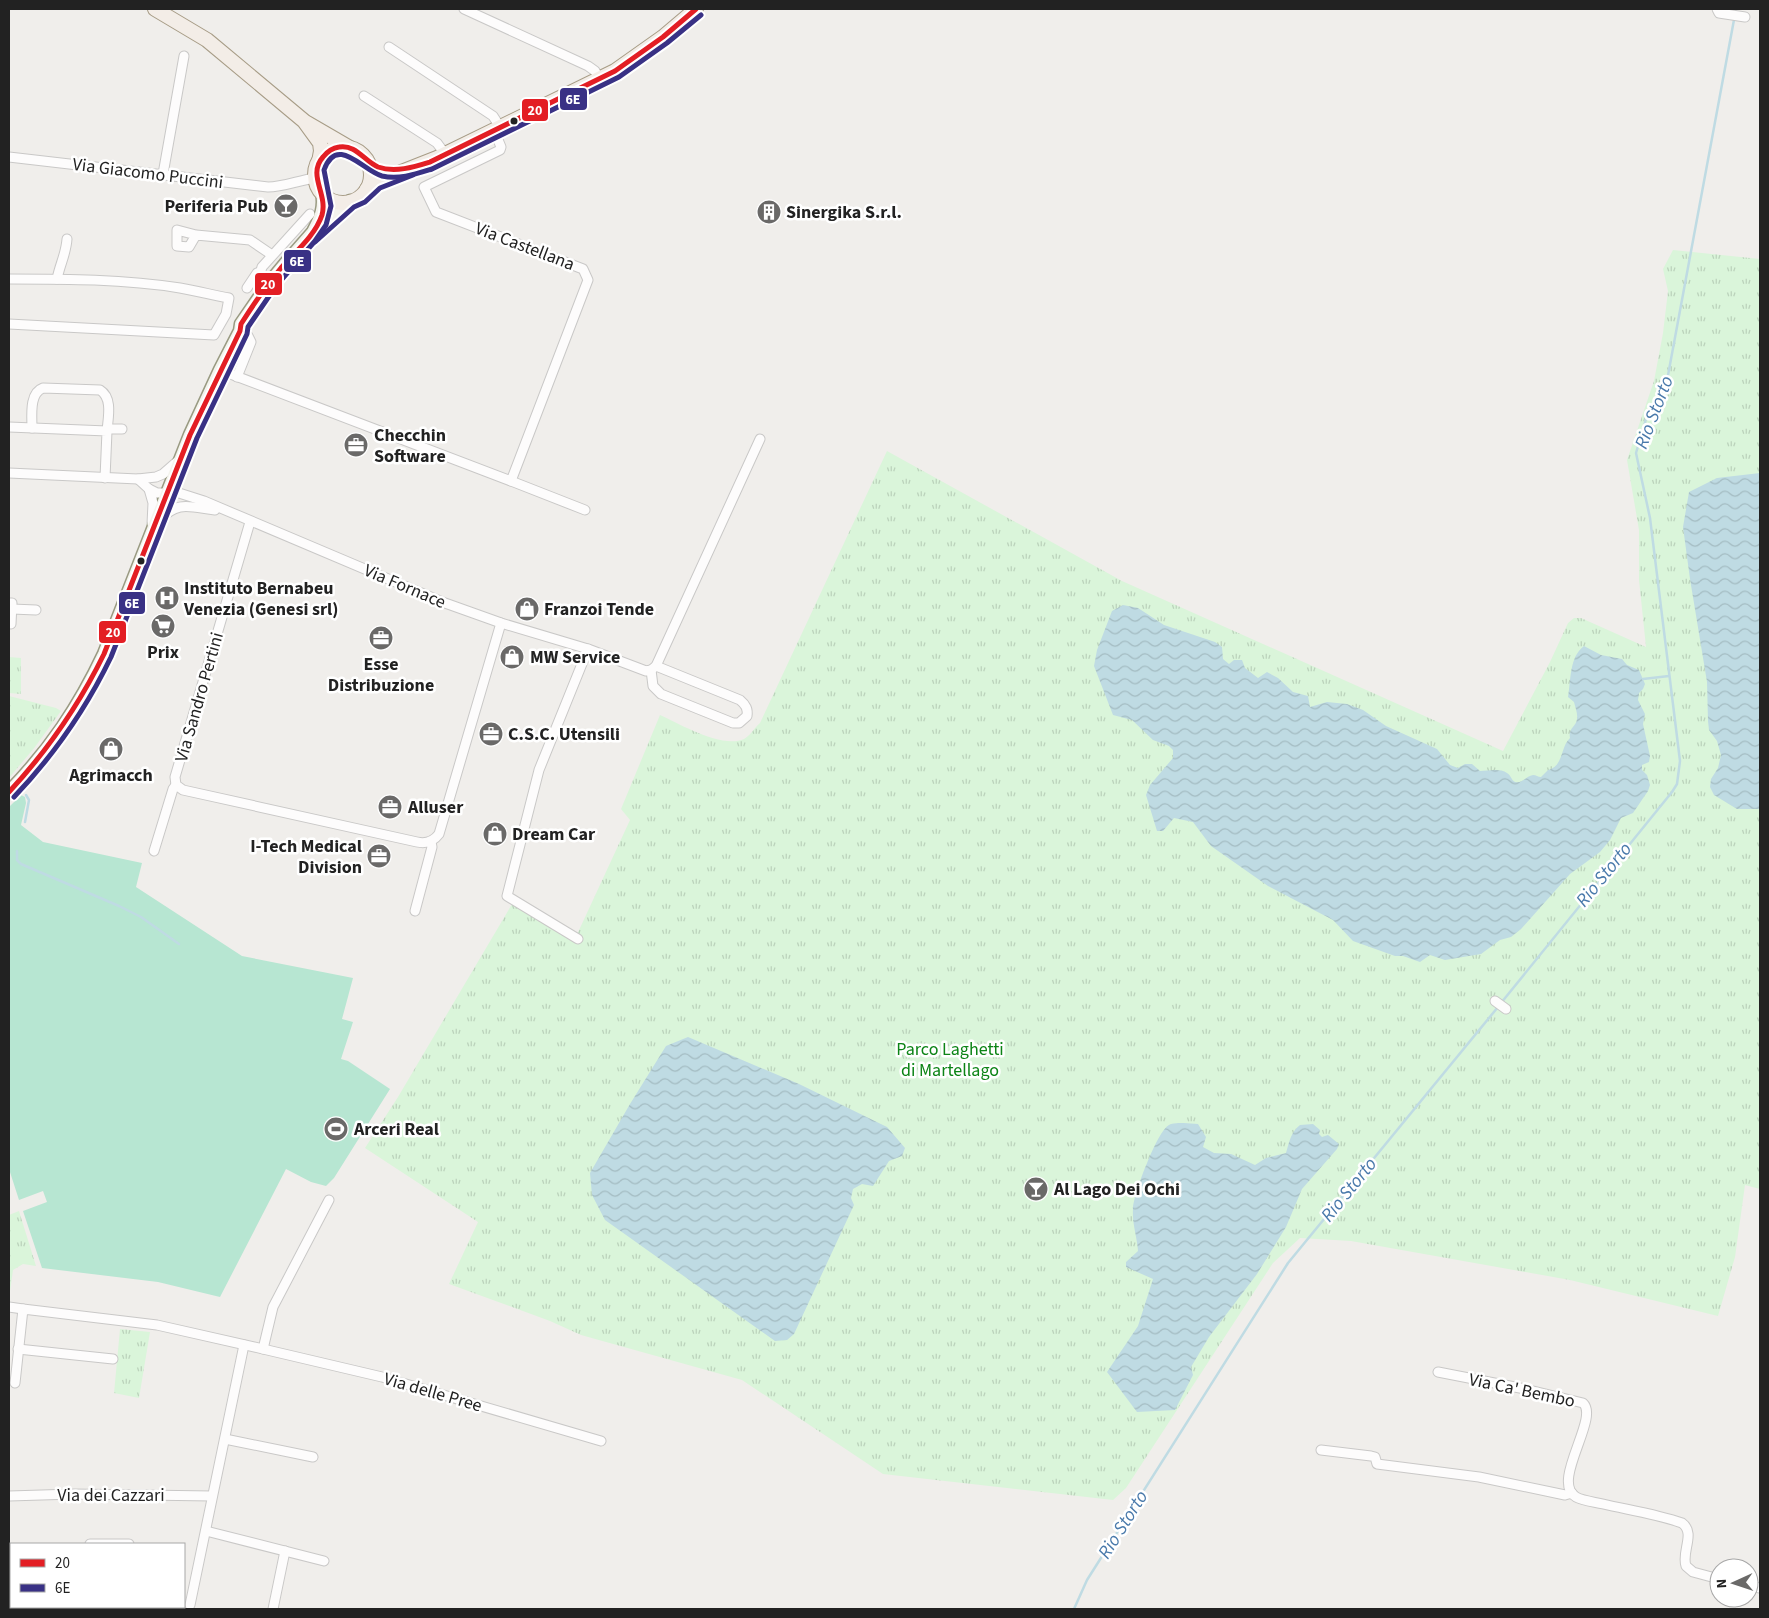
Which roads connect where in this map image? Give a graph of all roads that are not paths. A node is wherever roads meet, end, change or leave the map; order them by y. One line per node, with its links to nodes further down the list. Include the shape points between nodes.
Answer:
1 (155, 9): 10 (main road, via 207,40)
2 (464, 9): 8 (street, via 593,68)
3 (696, 9): 8 (main road, via 647,49)
4 (1720, 11): 5 (street)
5 (1742, 17)
6 (389, 47): 11 (street, via 493,116)
7 (184, 56): 18 (street)
8 (599, 78): 11 (main road)
9 (364, 96): 13 (street, via 437,143)
10 (304, 121): 12 (main road); 16 (main road, via 320,143)
11 (497, 129): 13 (main road); 48 (street, Via Castellana, via 500,150 424,187 436,212 583,269 588,280)
12 (350, 148): 15 (main road); 16 (main road, via 336,148)
13 (445, 154): 17 (main road)
14 (9, 157): 18 (street, Via Giacomo Puccini)
15 (365, 157): 17 (main road, via 380,167); 20 (main road, via 371,172)
16 (319, 162): 19 (main road)
17 (406, 169): 20 (main road)
18 (163, 174): 19 (street, Via Giacomo Puccini, via 268,187)
19 (316, 178): 21 (main road)
20 (367, 189): 22 (main road)
21 (322, 192): 22 (main road, via 335,201); 24 (street, via 322,214)
22 (350, 201): 24 (street)
23 (310, 214): 27 (street)
24 (314, 231): 31 (street)
25 (196, 235): 27 (street, via 250,240)
26 (67, 239): 30 (street)
27 (272, 255): 28 (street)
28 (260, 272): 31 (street); 32 (street)
29 (9, 279): 30 (street)
30 (57, 279): 33 (street, via 180,288 233,299)
31 (270, 282): 35 (street)
32 (247, 288)
33 (226, 314): 34 (street, via 214,335); 35 (street)
34 (9, 324)
35 (240, 328): 36 (street); 37 (street, via 251,342)
36 (220, 370): 37 (street); 43 (street)
37 (237, 377): 48 (street)
38 (9, 427): 39 (street)
39 (32, 428): 41 (street); 41 (street, via 34,395 43,388 100,390 109,400)
40 (122, 429): 41 (street)
41 (107, 430): 45 (street)
42 (760, 439): 62 (street)
43 (180, 460): 47 (street, via 163,474); 50 (street); 51 (street, via 177,481)
44 (9, 473): 45 (street)
45 (105, 478): 46 (street)
46 (138, 479): 47 (street); 49 (street)
47 (148, 479): 50 (street, via 162,487)
48 (511, 481): 53 (street)
49 (149, 489): 50 (street); 56 (street, via 153,504)
50 (166, 494): 51 (street, Via Fornace); 52 (street); 56 (street)
51 (183, 494): 54 (street, Via Fornace)
52 (179, 506): 54 (street, Via Fornace); 56 (street, via 165,513)
53 (585, 510)
54 (225, 511): 55 (street, Via Fornace)
55 (250, 522): 59 (street, Via Fornace); 63 (street, Via Sandro Pertini, via 175,777)
56 (151, 532): 64 (street, via 92,680 69,720 44,753)
57 (10, 606): 58 (street); 60 (street)
58 (36, 610)
59 (501, 623): 61 (street, Via Fornace); 65 (street, via 439,834)
60 (11, 624)
61 (588, 649): 62 (street, Via Fornace, via 646,670); 68 (street, via 539,770 507,896)
62 (654, 668): 62 (street, Via Fornace, via 653,686 661,694 733,723 739,723 747,716 748,710 740,700)
63 (176, 785): 65 (street, Via Sandro Pertini, via 183,790 425,844); 66 (street, Via Sandro Pertini)
64 (11, 786)
65 (431, 842): 67 (street)
66 (154, 851)
67 (415, 911)
68 (578, 939)
69 (1495, 1001): 70 (street)
70 (1506, 1009)
71 (330, 1200): 76 (street, via 273,1308)
72 (9, 1307): 73 (street, Via delle Pree)
73 (23, 1309): 74 (street, Via delle Pree, via 157,1325); 75 (street)
74 (244, 1345): 76 (street, Via delle Pree); 80 (street)
75 (18, 1348): 77 (street); 79 (street)
76 (263, 1349): 81 (street, Via delle Pree, via 382,1377)
77 (113, 1360)
78 (1438, 1372): 84 (street, Via Ca' Bembo, via 1577,1401 1586,1406 1588,1416 1569,1475)
79 (15, 1383)
80 (225, 1439): 83 (street); 86 (street)
81 (601, 1441)
82 (1321, 1450): 84 (street, via 1375,1457 1377,1464 1479,1477 1565,1495)
83 (313, 1457)
84 (1572, 1493): 90 (street, via 1576,1497 1682,1522 1688,1533 1684,1556 1686,1566 1693,1572)
85 (9, 1496): 86 (street, Via dei Cazzari)
86 (212, 1496): 87 (street)
87 (206, 1531): 88 (street); 91 (street)
88 (285, 1551): 89 (street); 92 (street)
89 (324, 1561)
90 (1709, 1576)
91 (190, 1605)
92 (273, 1609)

